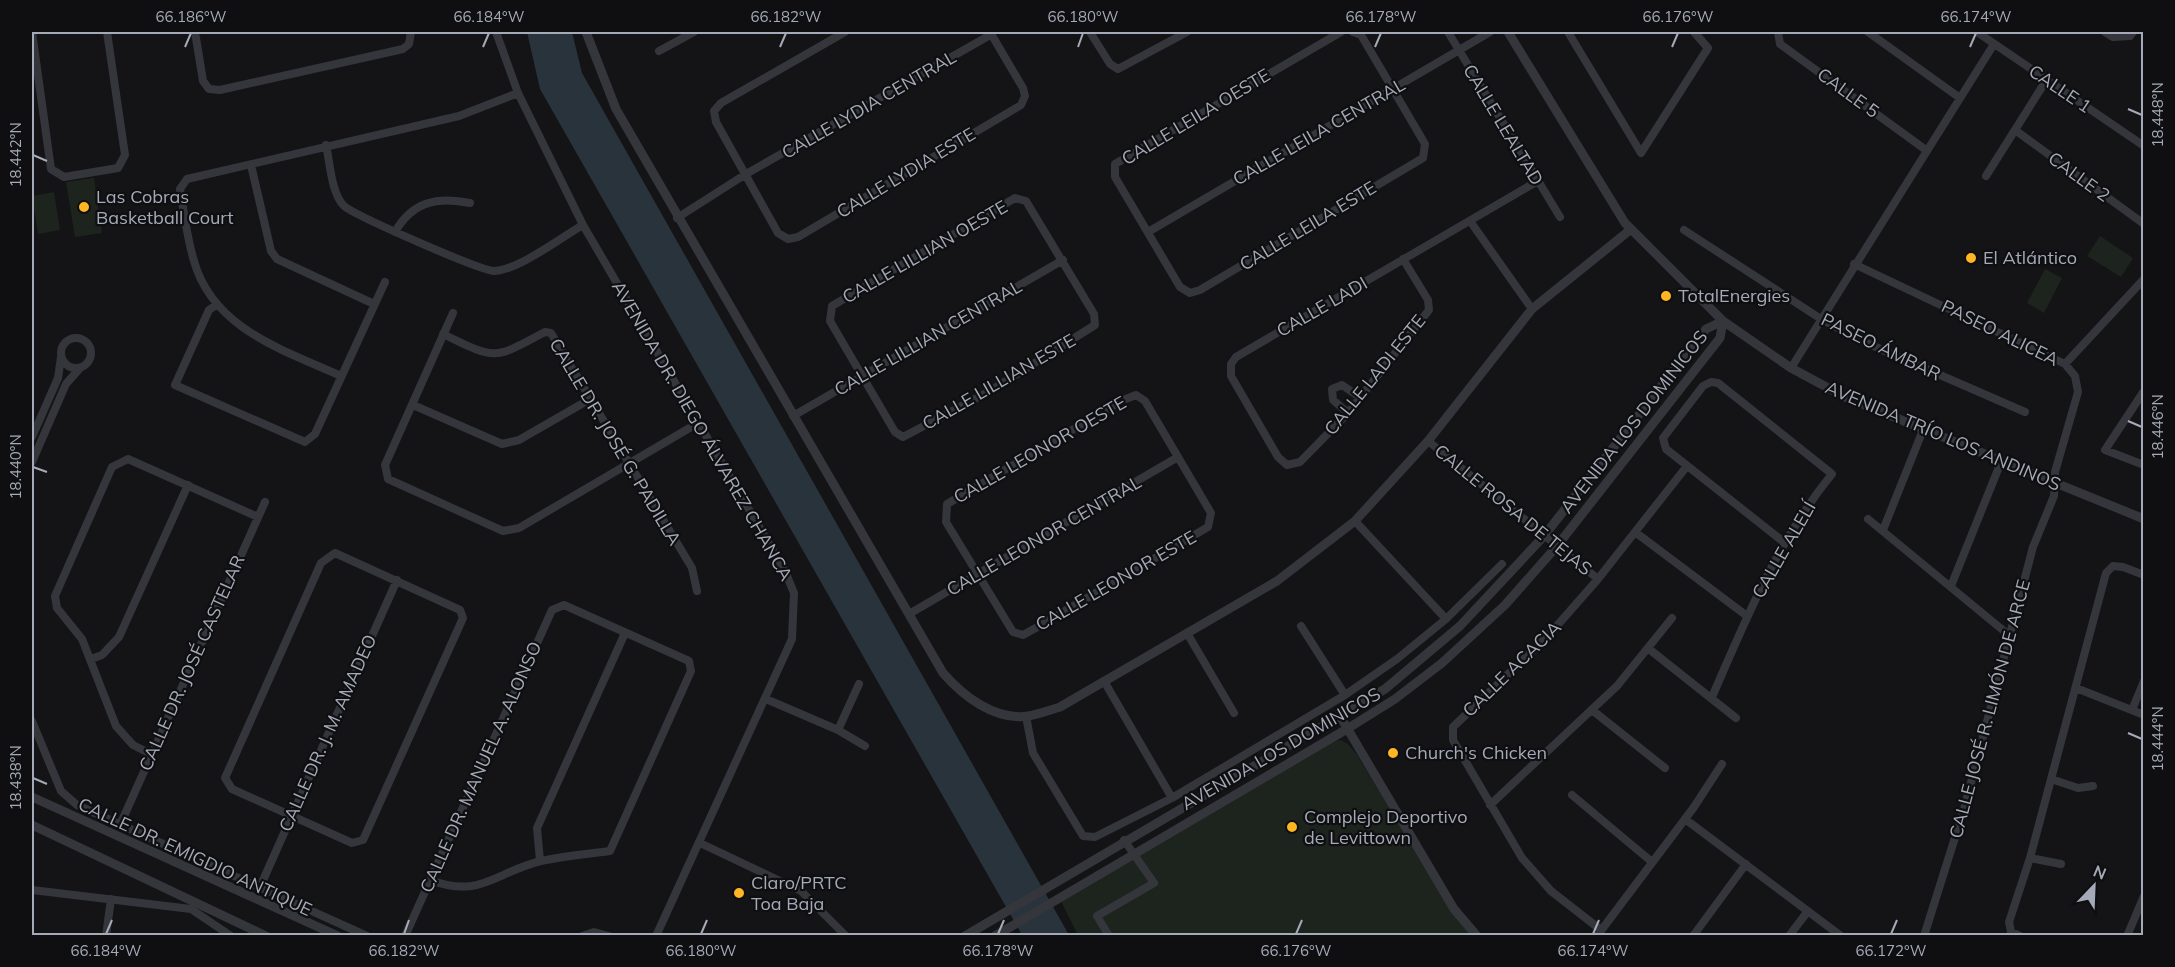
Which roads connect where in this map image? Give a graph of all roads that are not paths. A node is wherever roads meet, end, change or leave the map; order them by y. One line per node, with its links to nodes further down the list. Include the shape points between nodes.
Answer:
1 (32, 32): 2 (street, via 51,169 64,177 118,168 125,155)
2 (107, 32)
3 (195, 32): 4 (street, via 203,81 209,89 220,90 403,49 409,44)
4 (411, 32)
5 (496, 32): 30 (street, AVENIDA DR. DIEGO ÁLVAREZ CHANCA)
6 (586, 32): 42 (street, via 616,109)
7 (694, 32): 24 (street)
8 (845, 32): 37 (street, via 721,103 714,111 716,122)
9 (1090, 32): 10 (street, via 1110,64 1118,69)
10 (1187, 32)
11 (1341, 32): 49 (street, CALLE LEILA OESTE, via 1115,164 1115,177)
12 (1353, 32): 29 (street, via 1361,34)
13 (1448, 32): 26 (street, CALLE LEALTAD)
14 (1490, 32): 26 (street, CALLE LEILA CENTRAL)
15 (1508, 32): 46 (street, AVENIDA TRÍO LOS ANDINOS)
16 (1568, 32): 17 (street, via 1641,153 1708,48)
17 (1694, 32)
18 (1778, 32): 35 (street, CALLE 5, via 1780,44)
19 (1868, 32): 31 (street)
20 (1977, 32): 25 (street, CALLE 1)
21 (2105, 32): 22 (street, via 2113,37 2130,36)
22 (2133, 32)
23 (991, 33): 37 (street, CALLE LYDIA CENTRAL); 37 (street, CALLE LYDIA ESTE, via 1023,88 1021,105 798,237 788,239 778,233)
24 (684, 34): 27 (street)
25 (1994, 44): 28 (street, CALLE 1); 31 (street)
26 (1459, 50): 29 (street, CALLE LEILA CENTRAL); 39 (street, CALLE LEALTAD)
27 (659, 51)
28 (2047, 79): 32 (street); 34 (street, CALLE 1)
29 (1393, 89): 49 (street, CALLE LEILA CENTRAL); 49 (street, CALLE LEILA ESTE, via 1425,144 1423,158 1200,290 1190,292 1180,287)
30 (518, 93): 33 (street, via 459,117); 45 (street, AVENIDA DR. DIEGO ÁLVAREZ CHANCA)
31 (1960, 98): 35 (street)
32 (2015, 130): 38 (street); 44 (street, CALLE 2)
33 (326, 145): 36 (street); 48 (street, via 335,189 344,205)
34 (2144, 146)
35 (1926, 150): 52 (street)
36 (251, 165): 55 (street, via 271,251 277,259); 56 (street, via 188,179 180,189 194,263)
37 (746, 174): 42 (street, CALLE LYDIA CENTRAL)
38 (1986, 176)
39 (1536, 182): 41 (street, CALLE LEALTAD); 43 (street, CALLE LADI)
40 (470, 203): 48 (street, via 454,199 417,206 404,216)
41 (1560, 217)
42 (677, 218): 74 (street)
43 (1470, 220): 50 (street, CALLE LADI); 57 (street)
44 (2144, 224)
45 (584, 225): 48 (street, via 510,267 493,272); 75 (street, AVENIDA DR. DIEGO ÁLVAREZ CHANCA)
46 (1630, 230): 57 (street); 60 (street, AVENIDA TRÍO LOS ANDINOS)
47 (1684, 230): 59 (street, PASEO ÁMBAR)
48 (395, 232)
49 (1148, 232)
50 (1403, 259): 70 (street, CALLE LADI ESTE, via 1428,300 1429,310); 81 (street, CALLE LADI, via 1236,357 1231,364 1231,376 1278,457 1287,465)
51 (1063, 260): 67 (street, CALLE LILLIAN CENTRAL); 67 (street, CALLE LILLIAN ESTE, via 1095,314 1095,325 990,391 903,437 895,432); 67 (street, CALLE LILLIAN OESTE, via 1026,201 1015,198 1001,206 832,306 830,321)
52 (1854, 264): 59 (street); 63 (street, PASEO ALICEA)
53 (2144, 279): 63 (street)
54 (385, 282): 55 (street)
55 (374, 304): 66 (street)
56 (216, 305): 66 (street, via 246,332); 66 (street, via 209,310 175,385 305,442 315,434)
57 (1532, 309): 80 (street)
58 (453, 313): 61 (street)
59 (1821, 319): 65 (street); 72 (street, PASEO ÁMBAR, via 1862,341)
60 (1723, 321): 65 (street, AVENIDA TRÍO LOS ANDINOS); 97 (street, AVENIDA LOS DOMINICOS, via 1706,328); 99 (street, AVENIDA LOS DOMINICOS, via 1720,338)
61 (442, 334): 69 (street, CALLE DR. JOSÉ G. PADILLA, via 492,355 504,354 545,332 551,333); 71 (street)
62 (61, 355): 64 (street, via 66,364); 64 (street, via 66,342 84,340 91,353); 76 (street, via 58,378)
63 (2065, 364): 88 (street, PASEO ALICEA, via 2075,376 2078,392)
64 (80, 368): 77 (street, via 66,384)
65 (1791, 368): 78 (street, AVENIDA TRÍO LOS ANDINOS, via 1845,397)
66 (341, 376)
67 (861, 376): 74 (street, CALLE LILLIAN CENTRAL)
68 (2144, 391): 86 (street, via 2105,450)
69 (592, 398): 71 (street, via 519,440 502,444); 85 (street, CALLE DR. JOSÉ G. PADILLA)
70 (1360, 398): 73 (street, CALLE LADI ESTE); 73 (street, via 1342,385 1332,389 1333,400)
71 (413, 405): 85 (street, via 386,465 388,479 503,531 519,528)
72 (2025, 412)
73 (1348, 413): 81 (street, CALLE LADI ESTE)
74 (793, 416): 107 (street)
75 (698, 423): 85 (street); 123 (street, AVENIDA DR. DIEGO ÁLVAREZ CHANCA, via 794,593 792,639)
76 (34, 424): 77 (street); 79 (street)
77 (46, 429): 83 (street)
78 (1923, 430): 84 (street, AVENIDA TRÍO LOS ANDINOS); 95 (street)
79 (32, 437)
80 (1428, 441): 94 (street); 97 (street, CALLE ROSA DE TEJAS)
81 (1306, 456)
82 (1179, 457): 101 (street, CALLE LEONOR CENTRAL); 101 (street, CALLE LEONOR ESTE, via 1210,513 1208,526 1041,626 1023,635 1013,632); 101 (street, CALLE LEONOR OESTE, via 1145,401 1136,395 1123,400 947,504 946,522)
83 (32, 462)
84 (2001, 462): 88 (street, AVENIDA TRÍO LOS ANDINOS); 105 (street)
85 (630, 463): 106 (street, CALLE DR. JOSÉ G. PADILLA, via 692,568)
86 (2144, 465)
87 (1687, 466): 96 (street, CALLE ACACIA); 98 (street); 98 (street, CALLE ALELÍ, via 1666,449 1664,438 1703,386 1718,383 1832,474 1805,508)
88 (2055, 483): 93 (street, AVENIDA TRÍO LOS ANDINOS); 114 (street, CALLE JOSÉ R. LIMÓN DE ARCE, via 2054,496 2033,547)
89 (188, 485): 91 (street); 116 (street, via 120,637 102,655); 116 (street, via 128,459 112,467 55,597 57,608 82,639)
90 (265, 502): 91 (street, CALLE DR. JOSÉ CASTELAR)
91 (258, 517): 135 (street, CALLE DR. JOSÉ CASTELAR)
92 (1868, 519): 95 (street)
93 (2144, 519)
94 (1355, 521): 110 (street); 113 (street, via 1277,581)
95 (1882, 530): 105 (street)
96 (1635, 532): 103 (street, CALLE ACACIA); 108 (street)
97 (1544, 536): 99 (street, CALLE ROSA DE TEJAS); 129 (street, AVENIDA LOS DOMINICOS, via 1460,626 1385,689)
98 (1785, 543): 108 (street, CALLE ALELÍ)
99 (1557, 546): 103 (street, CALLE ROSA DE TEJAS); 132 (street, AVENIDA LOS DOMINICOS, via 1505,605 1442,663)
100 (1502, 564): 110 (street)
101 (977, 574): 107 (street, CALLE LEONOR CENTRAL)
102 (2144, 575): 120 (street, via 2113,566 2106,573)
103 (1598, 579): 143 (street, CALLE ACACIA, via 1548,636 1453,727 1453,740)
104 (397, 580): 144 (street, CALLE DR. J. M. AMADEO); 144 (street, via 335,553 321,563 225,778 232,789); 144 (street, via 460,610 463,618 459,631 363,840 352,843)
105 (1951, 586): 114 (street)
106 (697, 591)
107 (909, 615): 128 (street, via 943,673 960,693 993,711)
108 (1747, 616): 122 (street, CALLE ALELÍ)
109 (1672, 618): 115 (street)
110 (1446, 619): 121 (street)
111 (1301, 626): 121 (street)
112 (625, 633): 152 (street, via 537,828); 152 (street, via 689,661 691,671 610,851); 156 (street, CALLE DR. MANUEL A. ALONSO, via 564,605 552,610)
113 (1187, 633): 117 (street); 126 (street)
114 (2010, 636): 180 (street, CALLE JOSÉ R. LIMÓN DE ARCE, via 1964,809)
115 (1649, 649): 122 (street); 124 (street)
116 (92, 659): 135 (street, via 116,726 133,745)
117 (1104, 681): 128 (street, via 1060,707); 142 (street)
118 (2144, 681): 125 (street)
119 (859, 684): 133 (street)
120 (2076, 688): 125 (street); 138 (street)
121 (1345, 695): 142 (street)
122 (1712, 696): 130 (street)
123 (766, 699): 133 (street); 149 (street, AVENIDA DR. DIEGO ÁLVAREZ CHANCA)
124 (1592, 710): 137 (street); 143 (street)
125 (2132, 710): 127 (street)
126 (1234, 713)
127 (2144, 715)
128 (1026, 716): 142 (street, via 1033,753 1083,836 1095,837)
129 (1340, 716): 132 (street); 148 (street, AVENIDA LOS DOMINICOS)
130 (1736, 718)
131 (32, 722): 147 (street, CALLE DR. EMIGDIO ANTIQUE, via 61,791 77,805)
132 (1347, 729): 150 (street, AVENIDA LOS DOMINICOS); 176 (street, via 1454,909)
133 (838, 730): 134 (street)
134 (865, 746)
135 (151, 754): 147 (street, CALLE DR. JOSÉ CASTELAR)
136 (1722, 764): 145 (street)
137 (1665, 768)
138 (2051, 779): 139 (street, via 2078,788); 151 (street)
139 (2093, 786)
140 (1572, 795): 153 (street)
141 (32, 797): 166 (street)
142 (1172, 798)
143 (1490, 805): 162 (street, CALLE ACACIA, via 1536,875)
144 (291, 816): 157 (street, CALLE DR. J. M. AMADEO)
145 (1685, 819): 153 (street); 154 (street)
146 (32, 825): 165 (street)
147 (120, 825): 157 (street, CALLE DR. EMIGDIO ANTIQUE)
148 (1124, 840): 150 (street); 173 (street, AVENIDA LOS DOMINICOS)
149 (700, 843): 171 (street, AVENIDA DR. DIEGO ÁLVAREZ CHANCA); 172 (street, via 801,891)
150 (1134, 854): 174 (street, AVENIDA LOS DOMINICOS); 175 (street, via 1154,883 1097,916)
151 (2030, 858): 155 (street); 181 (street, via 2009,922 2011,932)
152 (540, 861): 156 (street, via 468,888)
153 (1652, 862): 162 (street)
154 (1746, 864): 161 (street); 177 (street)
155 (2061, 864)
156 (430, 880): 168 (street, CALLE DR. MANUEL A. ALONSO)
157 (260, 887): 167 (street, CALLE DR. EMIGDIO ANTIQUE)
158 (32, 890): 160 (street)
159 (2144, 896): 182 (street)
160 (111, 899): 163 (street); 164 (street, via 191,909)
161 (1808, 911): 178 (street); 179 (street)
162 (1599, 933)
163 (106, 936)
164 (231, 936)
165 (266, 936)
166 (338, 936)
167 (368, 936)
168 (405, 936)
169 (582, 936): 170 (street, via 594,932)
170 (609, 936)
171 (656, 936)
172 (846, 936)
173 (965, 936)
174 (995, 936)
175 (1109, 936)
176 (1477, 936)
177 (1694, 936)
178 (1789, 936)
179 (1841, 936)
180 (1924, 936)
181 (2020, 936)
182 (2127, 936)

